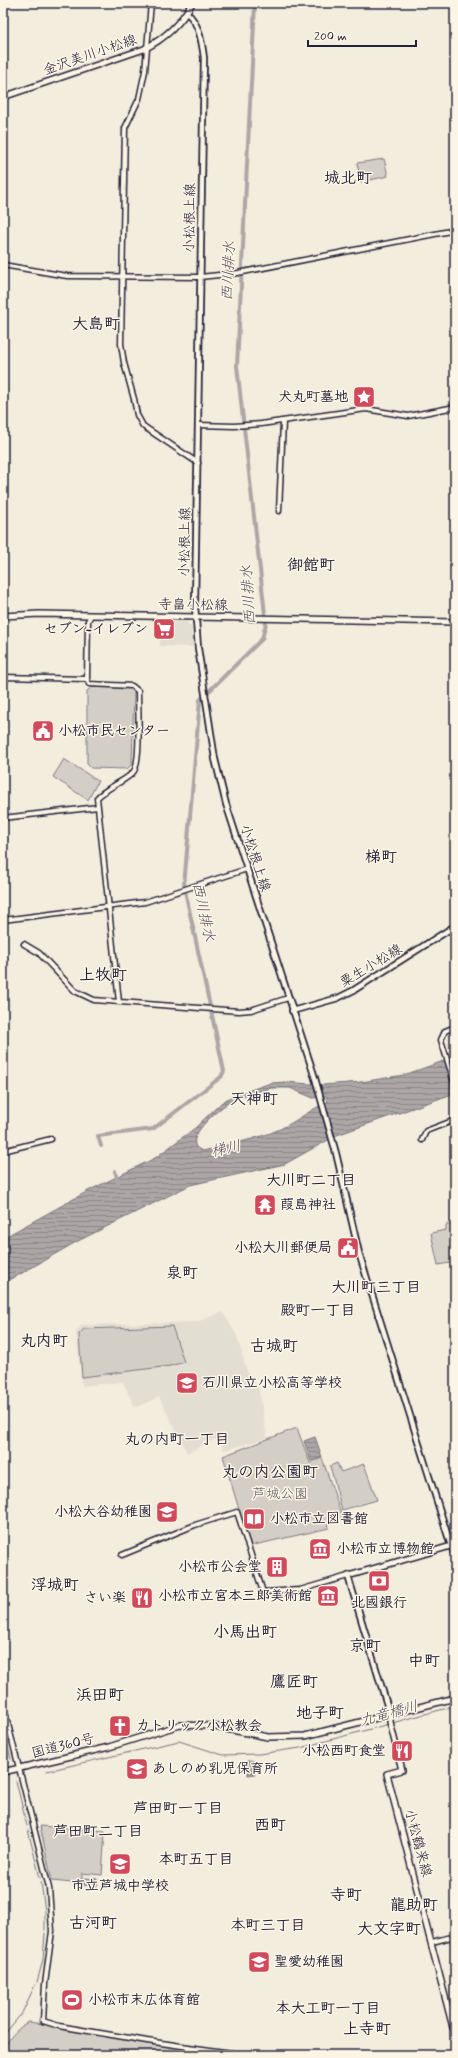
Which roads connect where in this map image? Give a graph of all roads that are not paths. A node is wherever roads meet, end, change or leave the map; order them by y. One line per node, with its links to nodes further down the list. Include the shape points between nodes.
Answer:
1 (151, 3): 4 (street)
2 (192, 3): 3 (main road, 金沢美川小松線)
3 (186, 13): 4 (main road, 金沢美川小松線, via 164,37); 9 (main road, 小松根上線, via 200,36 204,58)
4 (148, 47): 5 (main road, 金沢美川小松線, via 134,54); 8 (street, via 139,99 124,128)
5 (3, 97)
6 (455, 230): 9 (street, via 238,273)
7 (3, 265): 8 (street, via 67,276)
8 (121, 276): 9 (street); 13 (street, via 120,344 137,415 143,426 154,435)
9 (200, 277): 12 (main road, 小松根上線)
10 (455, 407): 11 (street, via 408,416 366,409)
11 (283, 422): 12 (street, via 234,426); 14 (street)
12 (198, 425): 13 (main road, 小松根上線)
13 (198, 463): 17 (main road, 小松根上線)
14 (279, 511)
15 (91, 615): 16 (main road, 寺畠小松線); 17 (main road, 寺畠小松線); 20 (street, via 88,621)
16 (3, 616)
17 (196, 616): 18 (main road, 寺畠小松線); 23 (main road, 小松根上線, via 203,677 222,789)
18 (455, 622)
19 (3, 677): 20 (street)
20 (87, 679): 21 (street, via 89,684 132,686 138,691 134,772 102,792 97,798)
21 (98, 807): 22 (street); 24 (street)
22 (3, 818)
23 (247, 869): 24 (street, via 146,902); 28 (main road, 小松根上線)
24 (108, 908): 25 (street); 29 (street)
25 (3, 920)
26 (455, 926): 30 (main road, 粟生小松線, via 354,990 338,998)
27 (24, 944): 29 (street, via 39,953 75,991 94,1000)
28 (288, 998): 29 (street, via 251,1010 215,1010); 30 (main road, 小松根上線)
29 (120, 1002)
30 (292, 1011): 37 (main road, 小松根上線, via 315,1078 336,1153 359,1253)
31 (455, 1027): 32 (street, via 445,1031 441,1036)
32 (455, 1085)
33 (455, 1120): 35 (street, via 426,1131)
34 (50, 1139): 36 (street)
35 (422, 1140)
36 (3, 1151)
37 (453, 1545): 39 (street); 40 (main road)
38 (122, 1555): 40 (street, via 195,1525 237,1512 263,1592 300,1590)
39 (455, 1558)
40 (348, 1576): 43 (main road)
41 (455, 1698): 43 (main road, 国道360号)
42 (3, 1704): 44 (street)
43 (390, 1715): 44 (main road, 国道360号, via 312,1735 284,1738 196,1724 180,1725 109,1747); 47 (main road, 小松鶴来線, via 402,1770 387,1774)
44 (19, 1769): 45 (main road, 国道360号); 49 (street, via 49,1888 52,1931 45,1984 44,2021 59,2026 147,2041)
45 (3, 1772)
46 (455, 1936): 47 (street)
47 (432, 1942): 48 (main road, 小松鶴来線)
48 (455, 2036)
49 (245, 2055)

